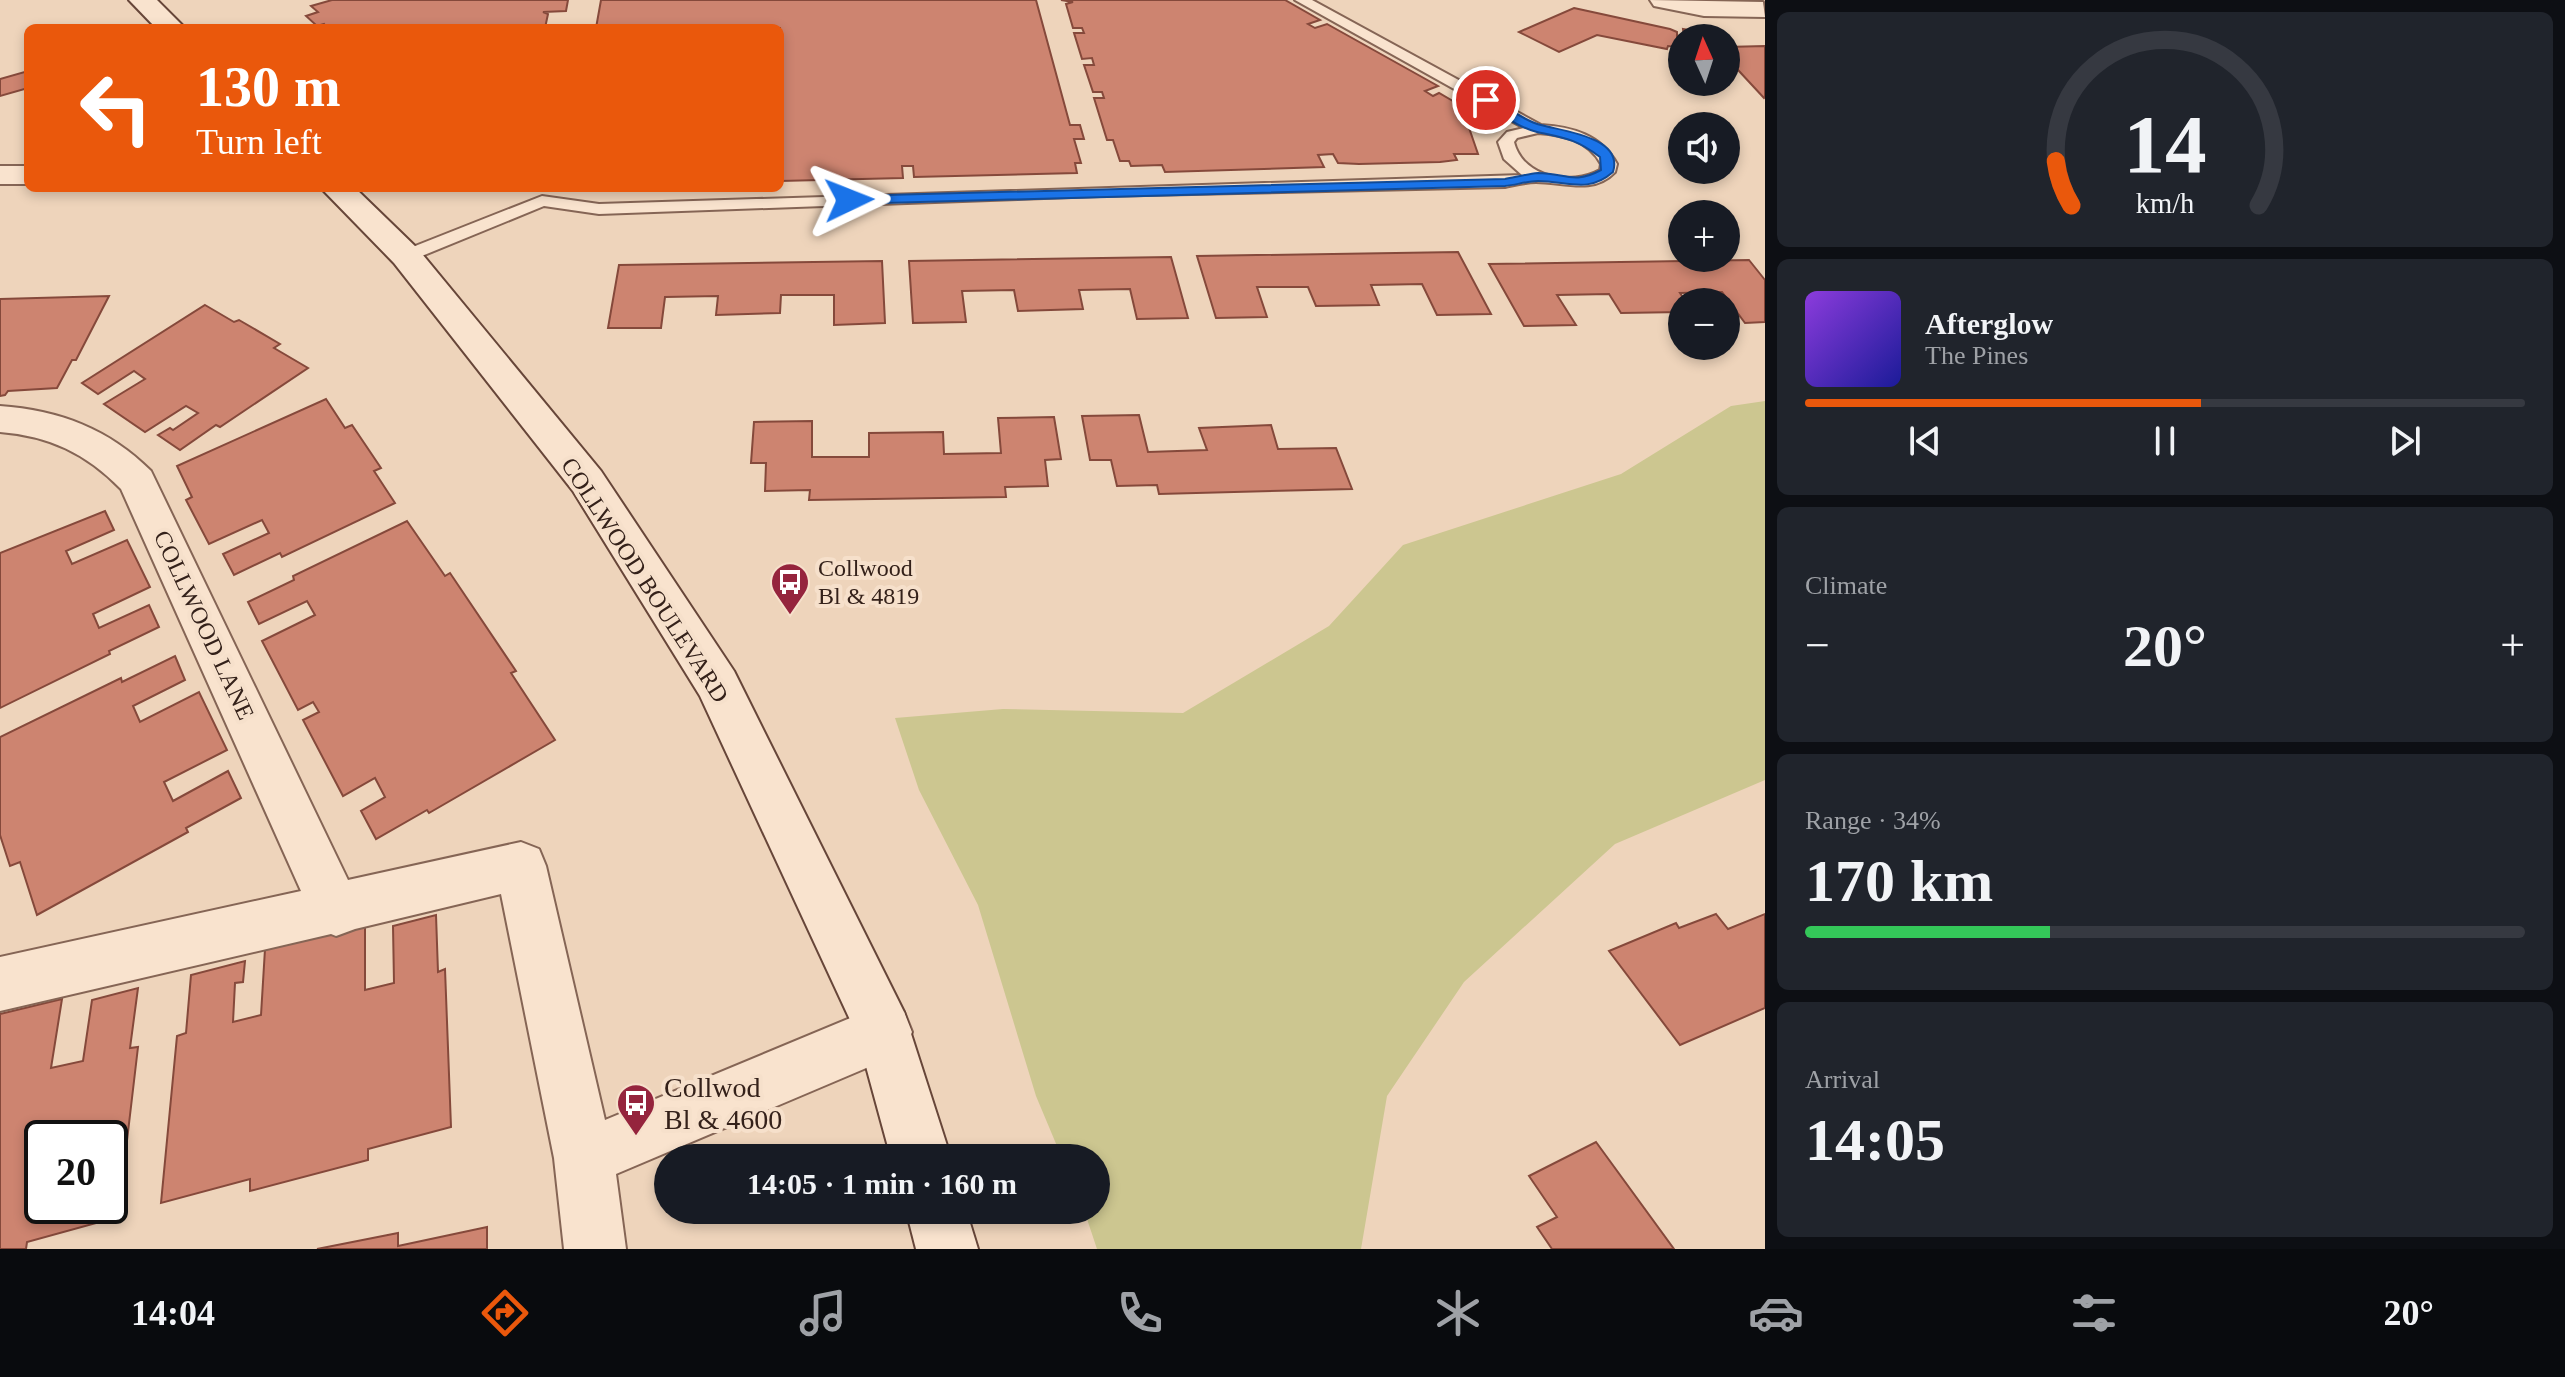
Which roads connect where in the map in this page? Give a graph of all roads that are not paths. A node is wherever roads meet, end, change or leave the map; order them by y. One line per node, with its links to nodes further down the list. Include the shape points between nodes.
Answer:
1 (142, 0): 5 (street)
2 (1302, 0): 6 (lane)
3 (1663, 0): 4 (street)
4 (1763, 10)
5 (168, 24)
6 (1538, 129): 9 (lane, via 1512,135 1506,151); 9 (lane, via 1585,139 1606,155 1609,164 1607,172 1587,182)
7 (0, 175): 8 (street)
8 (24, 175)
9 (1539, 177): 11 (lane, via 599,209)
10 (341, 192): 12 (street, COLLWOOD BOULEVARD)
11 (540, 195): 12 (lane)
12 (406, 256): 16 (street, COLLWOOD BOULEVARD, via 587,481 718,685)
13 (0, 419): 14 (street, COLLWOOD LANE, via 52,426 85,439 106,450 137,481)
14 (336, 911): 15 (street); 18 (street, via 521,866)
15 (0, 984)
16 (884, 1032): 17 (street, COLLWOOD BOULEVARD); 18 (street)
17 (917, 1144)
18 (584, 1158): 20 (street)
19 (940, 1224): 21 (street)
20 (595, 1249)
21 (947, 1249)

